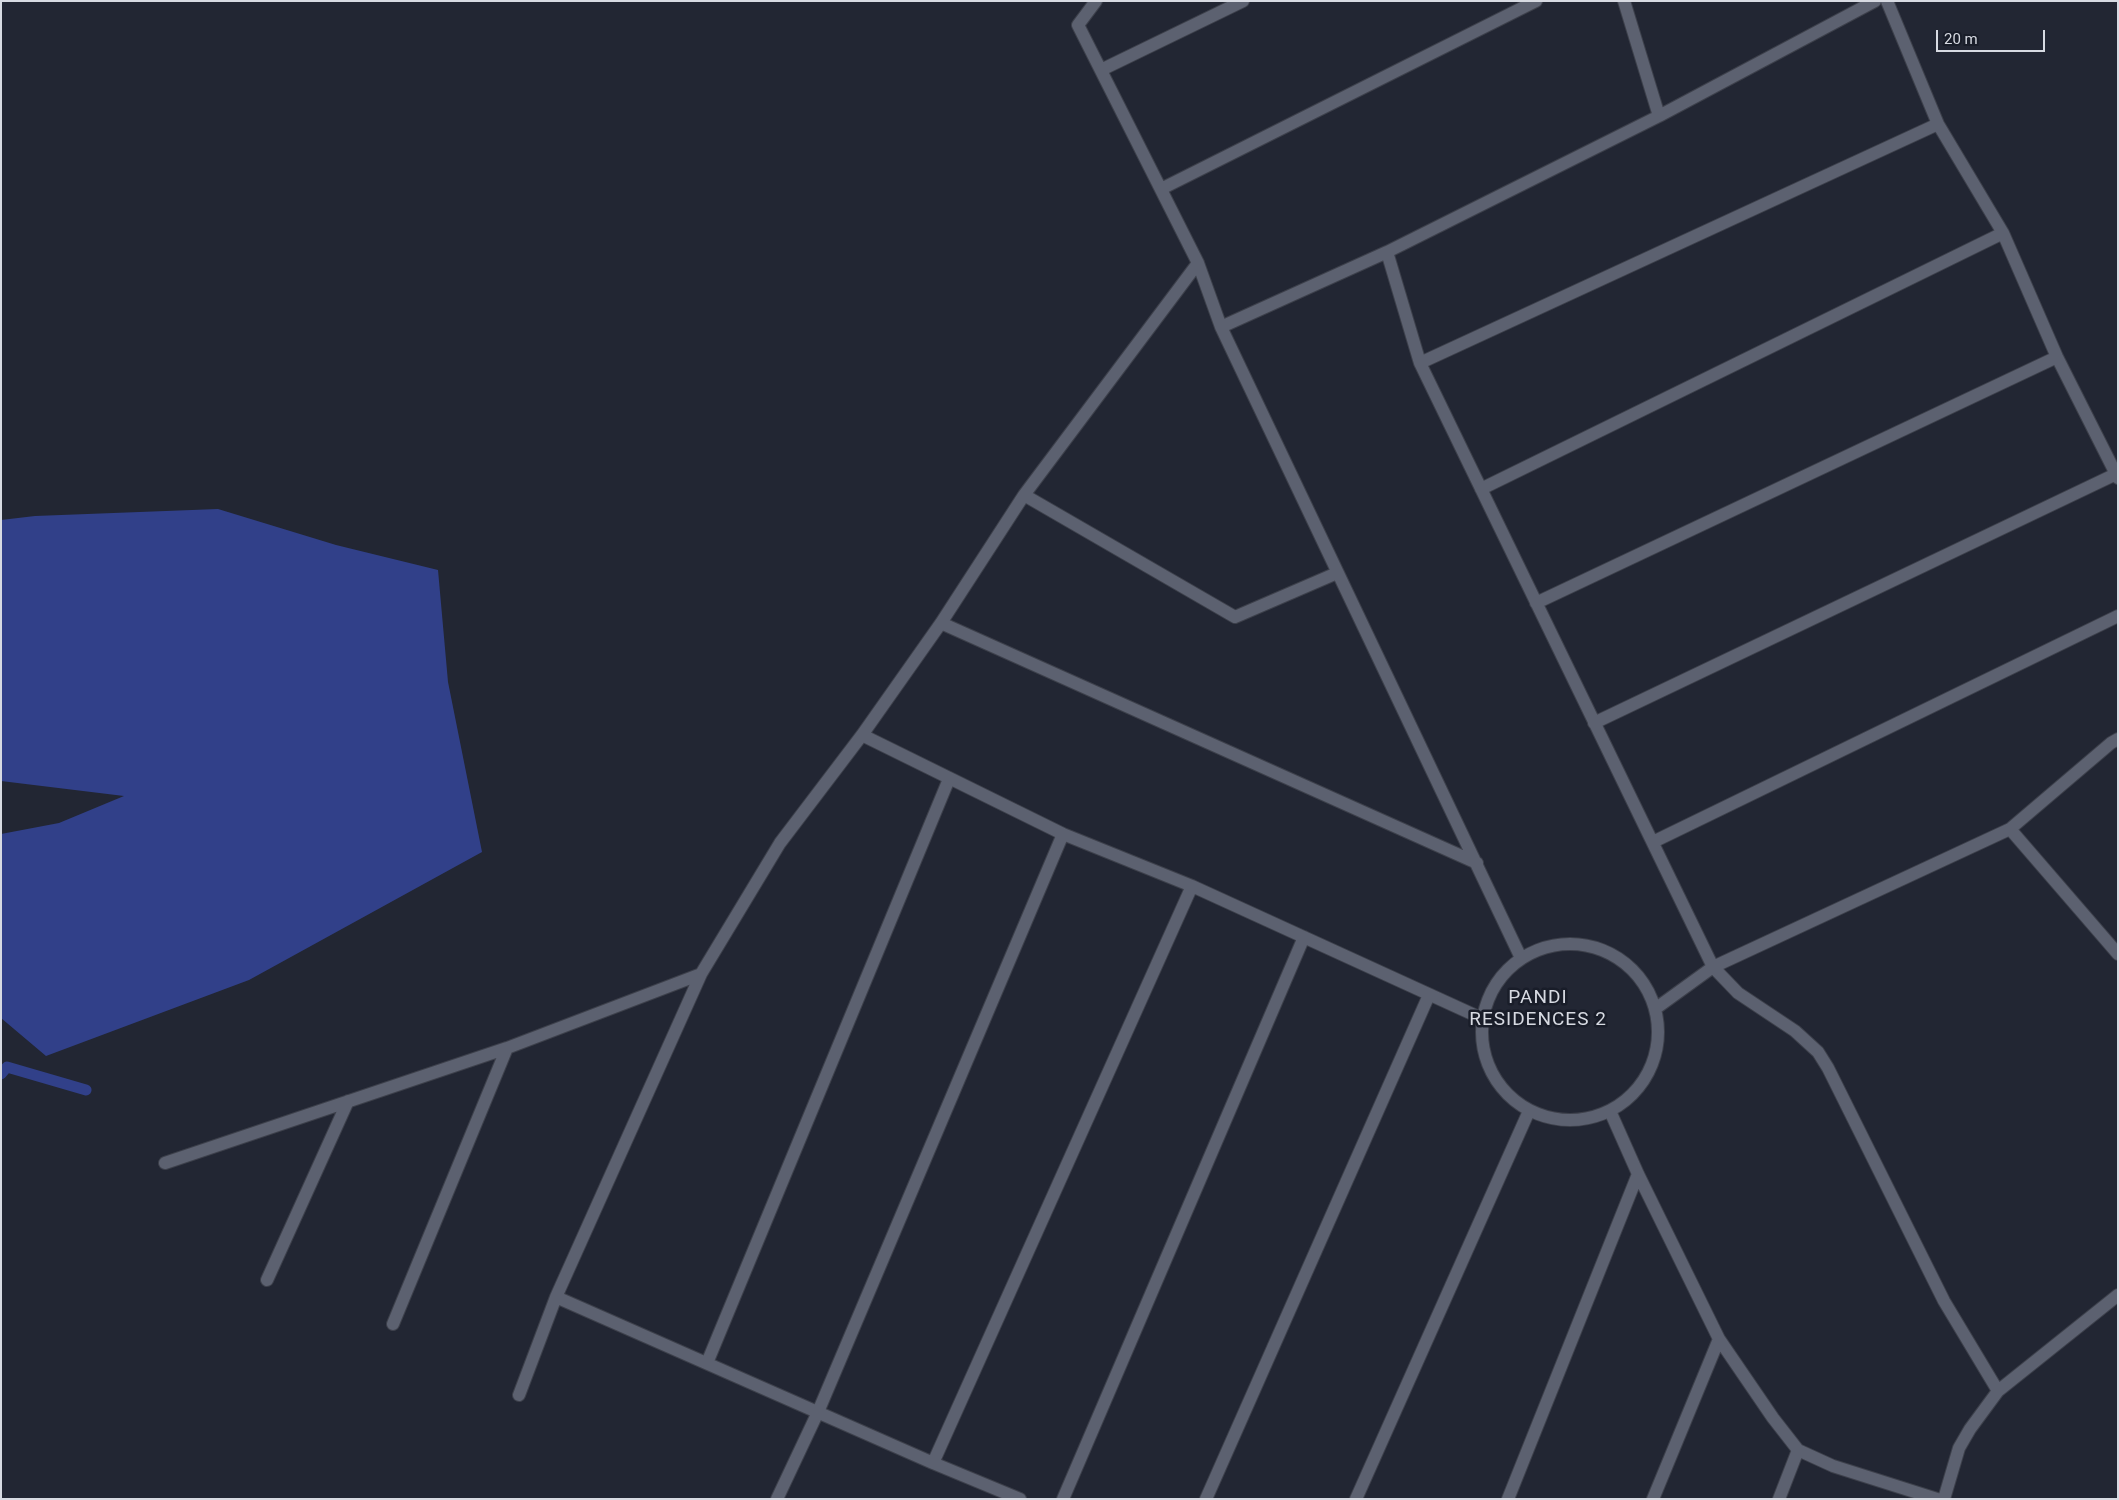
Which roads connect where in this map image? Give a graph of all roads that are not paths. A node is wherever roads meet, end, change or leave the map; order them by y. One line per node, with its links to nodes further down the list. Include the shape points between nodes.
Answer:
1 (1096, 1): 7 (street, via 1078,25)
2 (1243, 1): 7 (street)
3 (1536, 1): 10 (street)
4 (1624, 1): 8 (street)
5 (1874, 1): 8 (street)
6 (1887, 1): 9 (street)
7 (1101, 70): 10 (street)
8 (1659, 116): 12 (street)
9 (1938, 124): 11 (street); 16 (street)
10 (1161, 190): 13 (street)
11 (2003, 233): 15 (street); 18 (street)
12 (1387, 252): 14 (street); 16 (street)
13 (1198, 263): 14 (street); 19 (street)
14 (1221, 327): 20 (street)
15 (2057, 357): 17 (street); 21 (street)
16 (1420, 363): 18 (street)
17 (2117, 476): 24 (street)
18 (1481, 489): 21 (street)
19 (1024, 495): 20 (street, via 1235,617); 23 (street)
20 (1337, 573): 31 (street)
21 (1536, 603): 24 (street)
22 (2118, 616): 30 (street)
23 (942, 623): 25 (street); 31 (street)
24 (1594, 722): 30 (street)
25 (862, 735): 27 (street); 37 (street, via 780,843)
26 (2115, 745): 28 (street)
27 (949, 779): 29 (street); 52 (street)
28 (2010, 829): 34 (street); 36 (street)
29 (1063, 834): 32 (street); 55 (street)
30 (1653, 842): 36 (street)
31 (1476, 863): 35 (street)
32 (1192, 886): 33 (street); 57 (street)
33 (1304, 937): 38 (street); 60 (street)
34 (2118, 954)
35 (1521, 958): 39 (street, via 1552,945 1586,945 1617,957 1641,979); 40 (street, via 1495,984)
36 (1713, 967): 39 (street); 53 (street, via 1738,993 1795,1031 1818,1052 1944,1302)
37 (701, 974): 41 (street); 49 (street)
38 (1430, 995): 40 (street); 61 (street)
39 (1656, 1009): 44 (street, via 1658,1039 1651,1068 1634,1093)
40 (1481, 1018): 43 (street, via 1483,1055 1500,1088)
41 (506, 1048): 42 (street); 50 (street)
42 (348, 1101): 45 (street); 47 (street)
43 (1529, 1111): 44 (street, via 1570,1121); 62 (street)
44 (1610, 1112): 46 (street)
45 (165, 1163)
46 (1638, 1174): 51 (street); 63 (street)
47 (267, 1280)
48 (2118, 1295): 53 (street)
49 (556, 1297): 52 (street); 54 (street)
50 (393, 1324)
51 (1719, 1339): 56 (street); 64 (street)
52 (707, 1363): 55 (street)
53 (1998, 1391): 67 (street, via 1958,1448)
54 (519, 1395)
55 (818, 1412): 57 (street); 58 (street)
56 (1798, 1450): 65 (street); 66 (street, via 1833,1466)
57 (933, 1463): 59 (street)
58 (777, 1499)
59 (1020, 1499)
60 (1063, 1499)
61 (1206, 1499)
62 (1356, 1499)
63 (1508, 1499)
64 (1653, 1499)
65 (1779, 1499)
66 (1937, 1499)
67 (1944, 1499)

